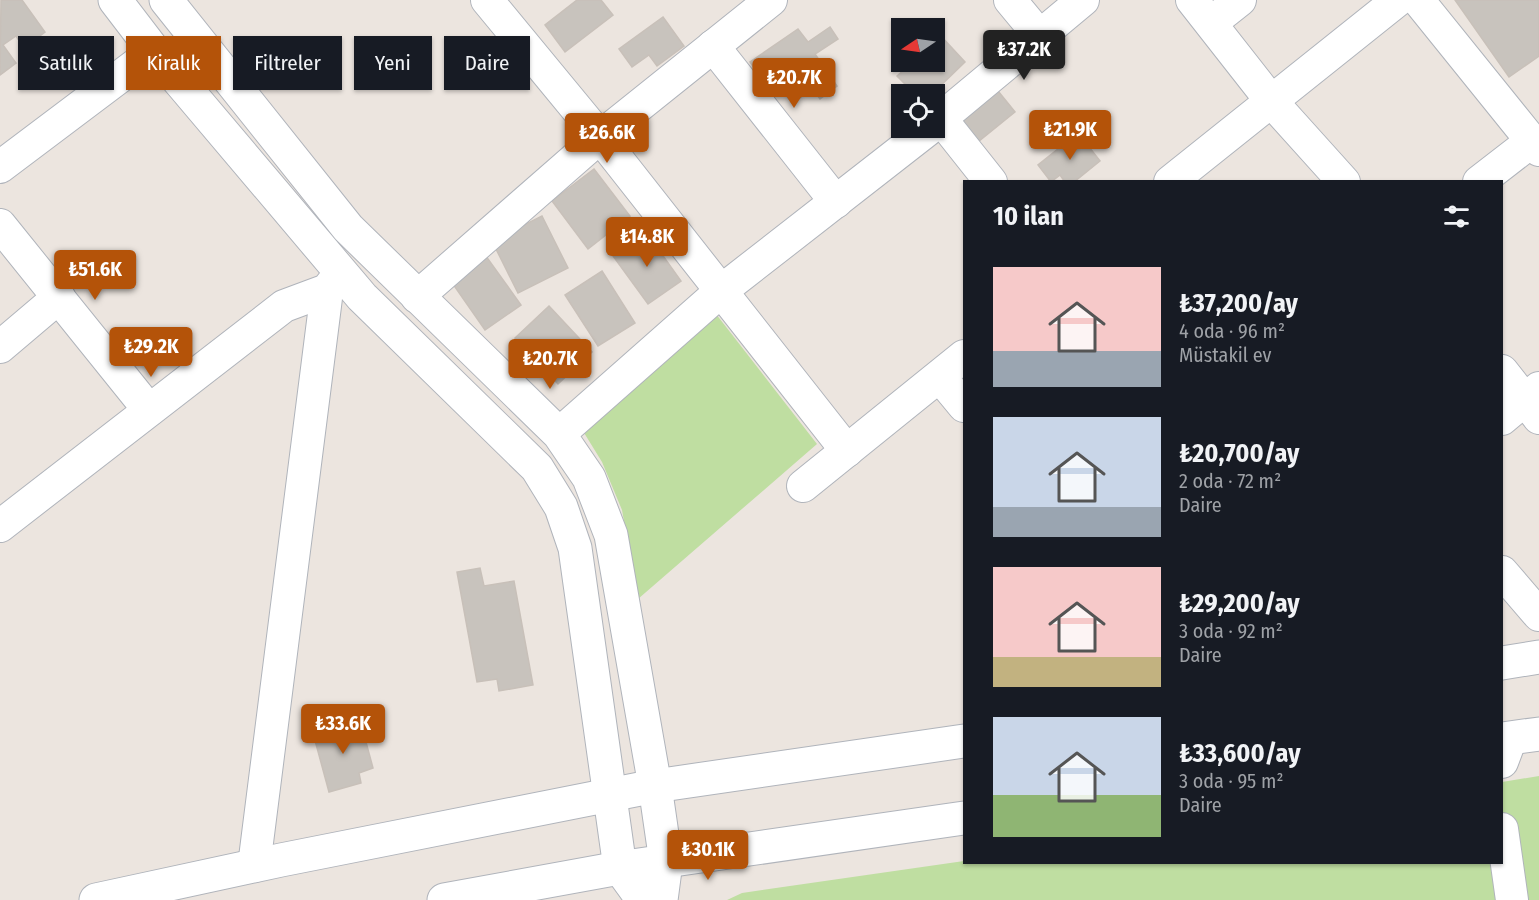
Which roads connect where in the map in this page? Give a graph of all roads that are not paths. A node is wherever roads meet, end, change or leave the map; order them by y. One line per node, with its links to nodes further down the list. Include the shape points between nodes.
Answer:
1 (115, 0): 12 (street)
2 (166, 0): 32 (street, via 348,228)
3 (487, 0): 19 (street)
4 (771, 0): 13 (street)
5 (1010, 0): 11 (street)
6 (1083, 0): 11 (street)
7 (1240, 0): 10 (street)
8 (1398, 0): 16 (street)
9 (1418, 0): 21 (street)
10 (1202, 12): 16 (street)
11 (1039, 35): 17 (street)
12 (143, 36)
13 (713, 46): 19 (street); 27 (street)
14 (126, 72): 22 (street)
15 (185, 90): 29 (street)
16 (1272, 102): 24 (street); 25 (street)
17 (945, 115)
18 (945, 134): 23 (street)
19 (600, 137): 30 (street); 32 (street)
20 (917, 138): 27 (street)
21 (1535, 146): 26 (street)
22 (0, 167)
23 (989, 180)
24 (1173, 180)
25 (1342, 180)
26 (1482, 180)
27 (836, 202): 30 (street)
28 (0, 225): 31 (street)
29 (334, 281): 39 (street, via 284,306); 50 (street, via 362,297 520,449 561,507 575,548); 54 (street)
30 (721, 291): 40 (street); 41 (street)
31 (59, 297): 33 (street); 39 (street)
32 (417, 297): 40 (street)
33 (0, 347)
34 (963, 357): 36 (street)
35 (1503, 372): 38 (street)
36 (940, 377): 37 (street); 41 (street)
37 (963, 405)
38 (1526, 406)
39 (149, 410): 43 (street)
40 (559, 434): 49 (street, via 589,478 611,535)
41 (847, 451): 42 (street)
42 (803, 486)
43 (0, 526)
44 (1503, 573): 45 (street)
45 (1539, 615)
46 (1539, 657): 47 (street)
47 (1503, 663)
48 (963, 741): 49 (street)
49 (655, 786): 50 (street); 53 (street)
50 (610, 795): 54 (street); 55 (street)
51 (963, 818): 53 (street)
52 (1503, 836): 60 (street)
53 (666, 862): 55 (street); 59 (street)
54 (254, 866): 56 (street)
55 (621, 868): 57 (street); 58 (street)
56 (96, 900)
57 (444, 900)
58 (643, 900)
59 (661, 900)
60 (1512, 900)

